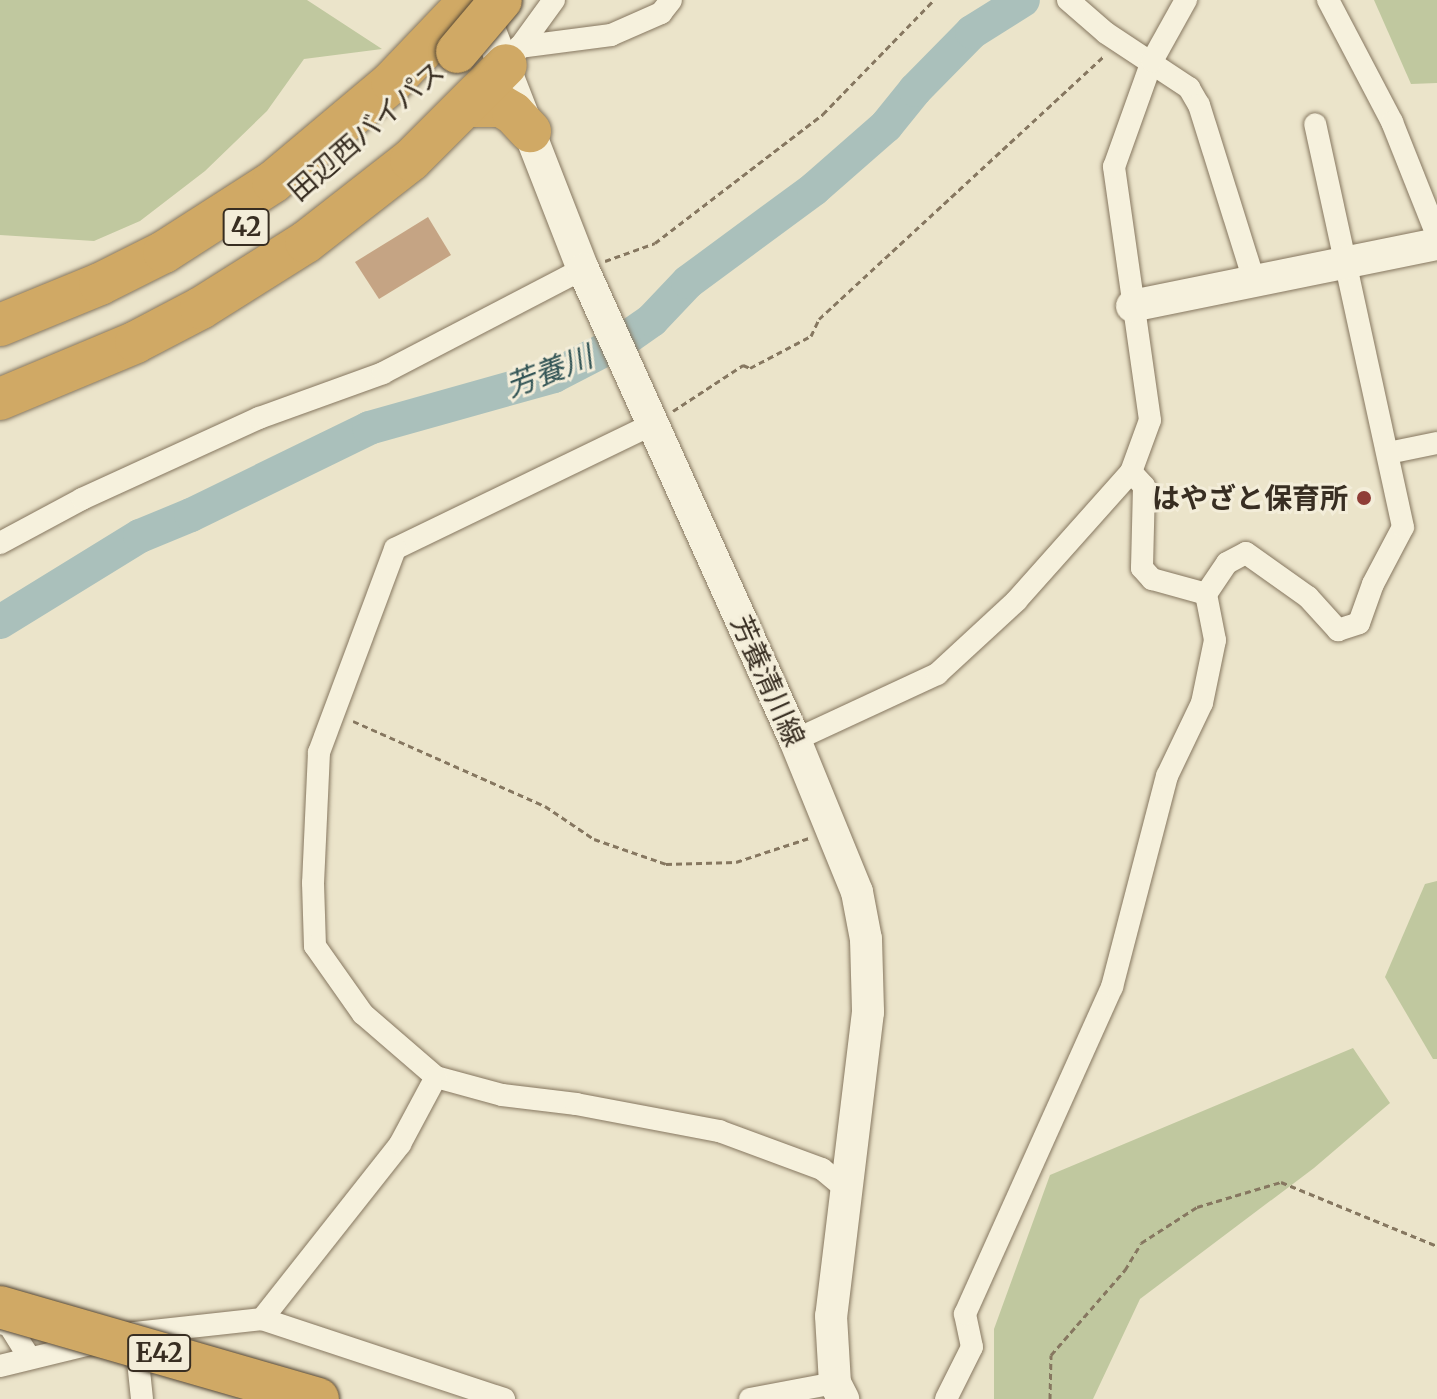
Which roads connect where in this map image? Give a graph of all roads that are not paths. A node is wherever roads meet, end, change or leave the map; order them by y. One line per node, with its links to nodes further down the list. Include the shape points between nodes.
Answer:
1 (470, 0): 20 (highway, via 392,82 273,182 164,252)
2 (478, 0): 9 (main road, 芳養清川線)
3 (501, 0): 21 (highway, 田辺西バイパス / 42, bridge, via 395,113 282,204 166,276)
4 (554, 0): 9 (street)
5 (671, 0): 9 (street, via 661,13 611,35)
6 (1068, 0): 10 (street)
7 (1186, 0): 10 (street)
8 (1328, 0): 14 (street, via 1392,122)
9 (512, 56): 11 (highway); 13 (main road, 芳養清川線)
10 (1152, 61): 18 (street, via 1189,88 1199,105); 19 (street, via 1114,167)
11 (467, 106): 13 (highway, via 501,106); 22 (highway, via 360,202 254,276 136,342)
12 (1315, 125): 16 (street)
13 (530, 131): 17 (main road, 芳養清川線)
14 (1437, 235)
15 (1437, 244): 16 (main road)
16 (1347, 263): 18 (main road); 25 (street)
17 (586, 275): 23 (main road, 芳養清川線); 27 (street, via 383,373 259,418)
18 (1254, 281): 19 (main road)
19 (1132, 306): 26 (street, via 1150,420)
20 (0, 325)
21 (0, 348)
22 (0, 399)
23 (647, 417): 29 (main road, 芳養清川線); 30 (street, via 395,549 319,752 315,946 363,1014)
24 (1437, 443): 25 (street)
25 (1388, 453): 28 (street, via 1403,527 1359,623 1338,630 1308,597 1246,553 1227,563)
26 (1131, 472): 28 (street, via 1144,486 1142,568 1152,579); 29 (street, via 1016,601 937,674)
27 (0, 543)
28 (1206, 594): 43 (street, via 1215,640 1202,703 1167,776 1112,987 965,1314 972,1347)
29 (795, 740): 31 (main road, 芳養清川線, via 857,892 866,953 868,1012)
30 (436, 1077): 31 (street, via 502,1095 719,1131 822,1169); 33 (street, via 400,1144)
31 (846, 1189): 38 (main road, 芳養清川線, via 831,1316)
32 (0, 1307): 40 (highway, E42, bridge)
33 (262, 1319): 35 (street); 41 (street)
34 (0, 1323): 36 (street, via 9,1325)
35 (135, 1333): 36 (street); 39 (street)
36 (30, 1358): 37 (street)
37 (0, 1366)
38 (839, 1391): 42 (street)
39 (142, 1399)
40 (318, 1399)
41 (504, 1399)
42 (750, 1399)
43 (946, 1399)

